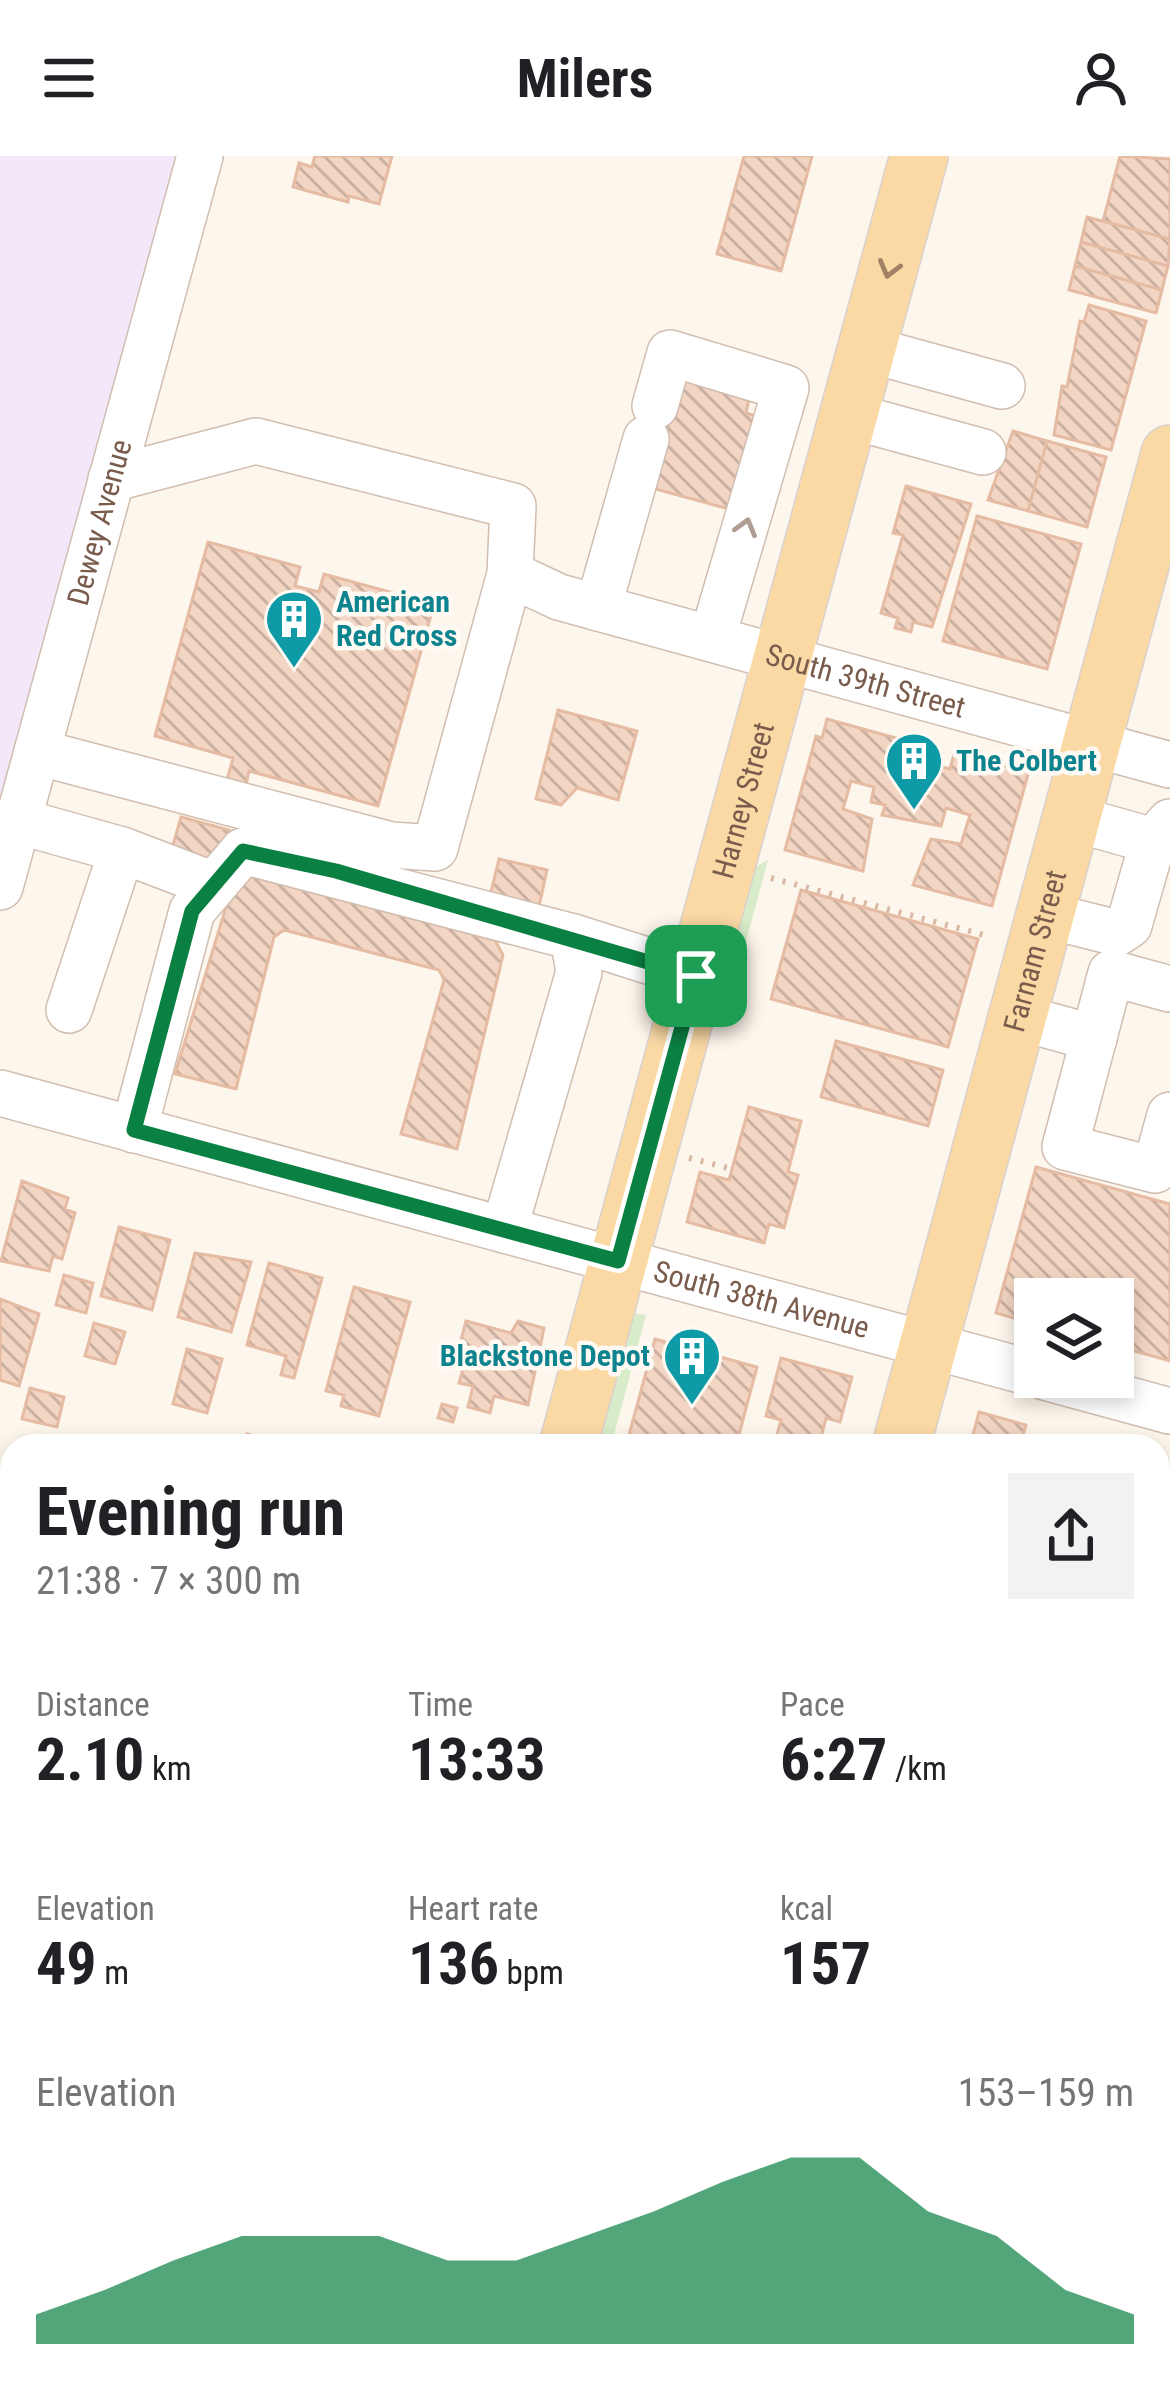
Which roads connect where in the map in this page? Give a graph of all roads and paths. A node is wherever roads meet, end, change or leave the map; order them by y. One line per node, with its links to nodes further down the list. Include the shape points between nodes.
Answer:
1 (200, 156): 8 (street, Dewey Avenue)
2 (920, 156): 3 (main road, Harney Street, one-way to 3)
3 (867, 349): 4 (street); 5 (main road, Harney Street)
4 (1001, 386)
5 (851, 416): 6 (street); 12 (main road, Harney Street)
6 (983, 452)
7 (1170, 454): 13 (main road, Farnam Street)
8 (112, 479): 9 (street, via 256,441 513,506); 14 (street, Dewey Avenue)
9 (510, 574): 10 (street, South 39th Street); 14 (street, via 435,848 391,845)
10 (578, 602): 11 (street, South 39th Street); 11 (street, one-way to 10, via 786,388 670,353)
11 (712, 639): 12 (street, South 39th Street)
12 (782, 658): 13 (street, South 39th Street); 26 (main road, Harney Street)
13 (1093, 744): 15 (street, South 39th Street); 16 (main road, Farnam Street)
14 (37, 752): 17 (street, Dewey Avenue)
15 (1170, 765)
16 (1072, 818): 18 (street); 23 (main road, Farnam Street)
17 (18, 821): 19 (street); 22 (street, Dewey Avenue)
18 (1161, 832): 23 (street, via 1130,925 1117,933)
19 (122, 850): 21 (street); 28 (street)
20 (771, 878): 25 (path)
21 (212, 884): 24 (street, via 243,851); 33 (street, via 192,911)
22 (0, 887)
23 (1046, 915): 29 (main road, Farnam Street)
24 (573, 937): 26 (street); 36 (street, via 579,972)
25 (988, 937)
26 (696, 976): 37 (main road, Harney Street)
27 (1170, 988): 30 (street, via 1111,973)
28 (69, 1010)
29 (1018, 1017): 30 (street); 38 (main road, Farnam Street)
30 (1094, 1038): 32 (street, via 1065,1147 1155,1171)
31 (0, 1093): 33 (street, South 38th Avenue)
32 (1170, 1115)
33 (134, 1130): 36 (street, South 38th Avenue)
34 (680, 1155): 35 (path)
35 (732, 1168)
36 (505, 1230): 37 (street, South 38th Avenue)
37 (618, 1261): 38 (street, South 38th Avenue); 42 (main road, Harney Street)
38 (928, 1346): 39 (street, South 38th Avenue); 43 (main road, Farnam Street)
39 (1014, 1369)
40 (1122, 1398): 41 (street)
41 (1170, 1411)
42 (571, 1434)
43 (904, 1434)

